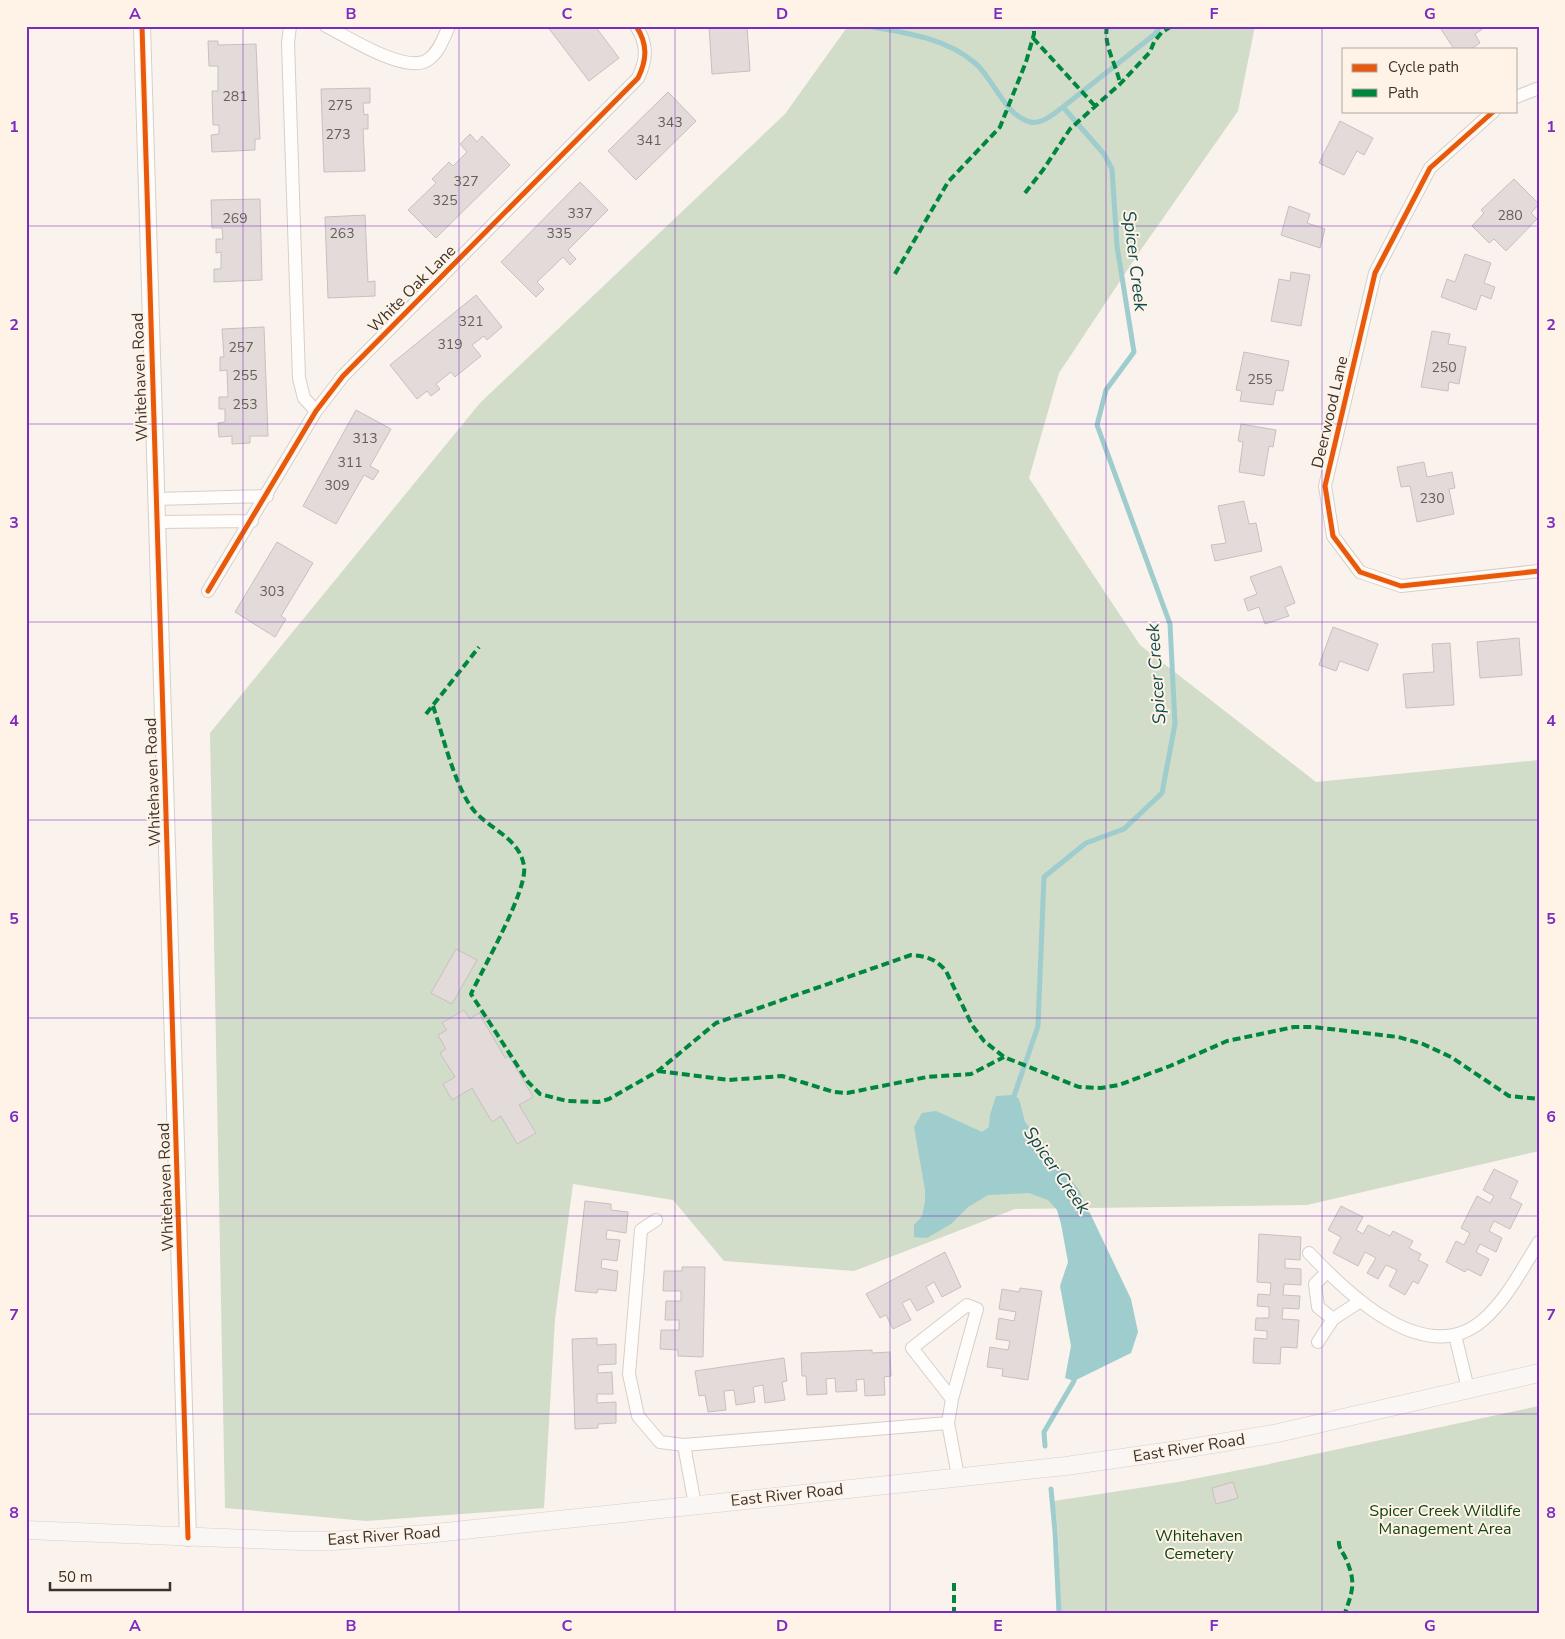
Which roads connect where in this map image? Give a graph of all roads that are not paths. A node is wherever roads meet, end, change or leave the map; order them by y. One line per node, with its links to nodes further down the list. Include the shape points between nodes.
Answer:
1 (142, 26): 11 (street, Whitehaven Road)
2 (290, 26): 9 (street, via 298,378 304,398)
3 (326, 26): 4 (street, via 410,65 431,58)
4 (449, 26)
5 (636, 26): 9 (street, White Oak Lane, via 645,52 638,78 343,376)
6 (1539, 88): 7 (street)
7 (1518, 96)
8 (1493, 112): 14 (street, Deerwood Lane, via 1430,168 1375,273 1325,486 1333,536 1360,572 1402,586)
9 (316, 412): 10 (street, White Oak Lane)
10 (267, 496): 11 (street); 12 (street, White Oak Lane)
11 (156, 499): 13 (street, Whitehaven Road)
12 (252, 520): 13 (street); 15 (street, White Oak Lane)
13 (157, 522): 32 (street, Whitehaven Road)
14 (1539, 571)
15 (208, 591)
16 (656, 1220): 28 (street, via 641,1230 629,1374 638,1416 660,1442)
17 (1539, 1242): 22 (street, via 1505,1296 1482,1321)
18 (1308, 1252): 19 (street)
19 (1327, 1272): 20 (street); 21 (street, via 1315,1284 1318,1307)
20 (1359, 1302): 21 (street); 22 (street, via 1402,1327 1427,1336)
21 (1333, 1319): 23 (street)
22 (1455, 1335): 25 (street)
23 (1318, 1342)
24 (1539, 1373): 25 (main road, East River Road)
25 (1468, 1389): 29 (main road, East River Road, via 1227,1442 1075,1464)
26 (952, 1399): 26 (street, via 912,1348 967,1305 977,1309); 27 (street)
27 (948, 1423): 28 (street); 29 (street)
28 (684, 1445): 30 (street)
29 (958, 1476): 30 (main road, East River Road)
30 (695, 1505): 32 (main road, East River Road, via 333,1541)
31 (26, 1530): 32 (main road, East River Road)
32 (188, 1538)

